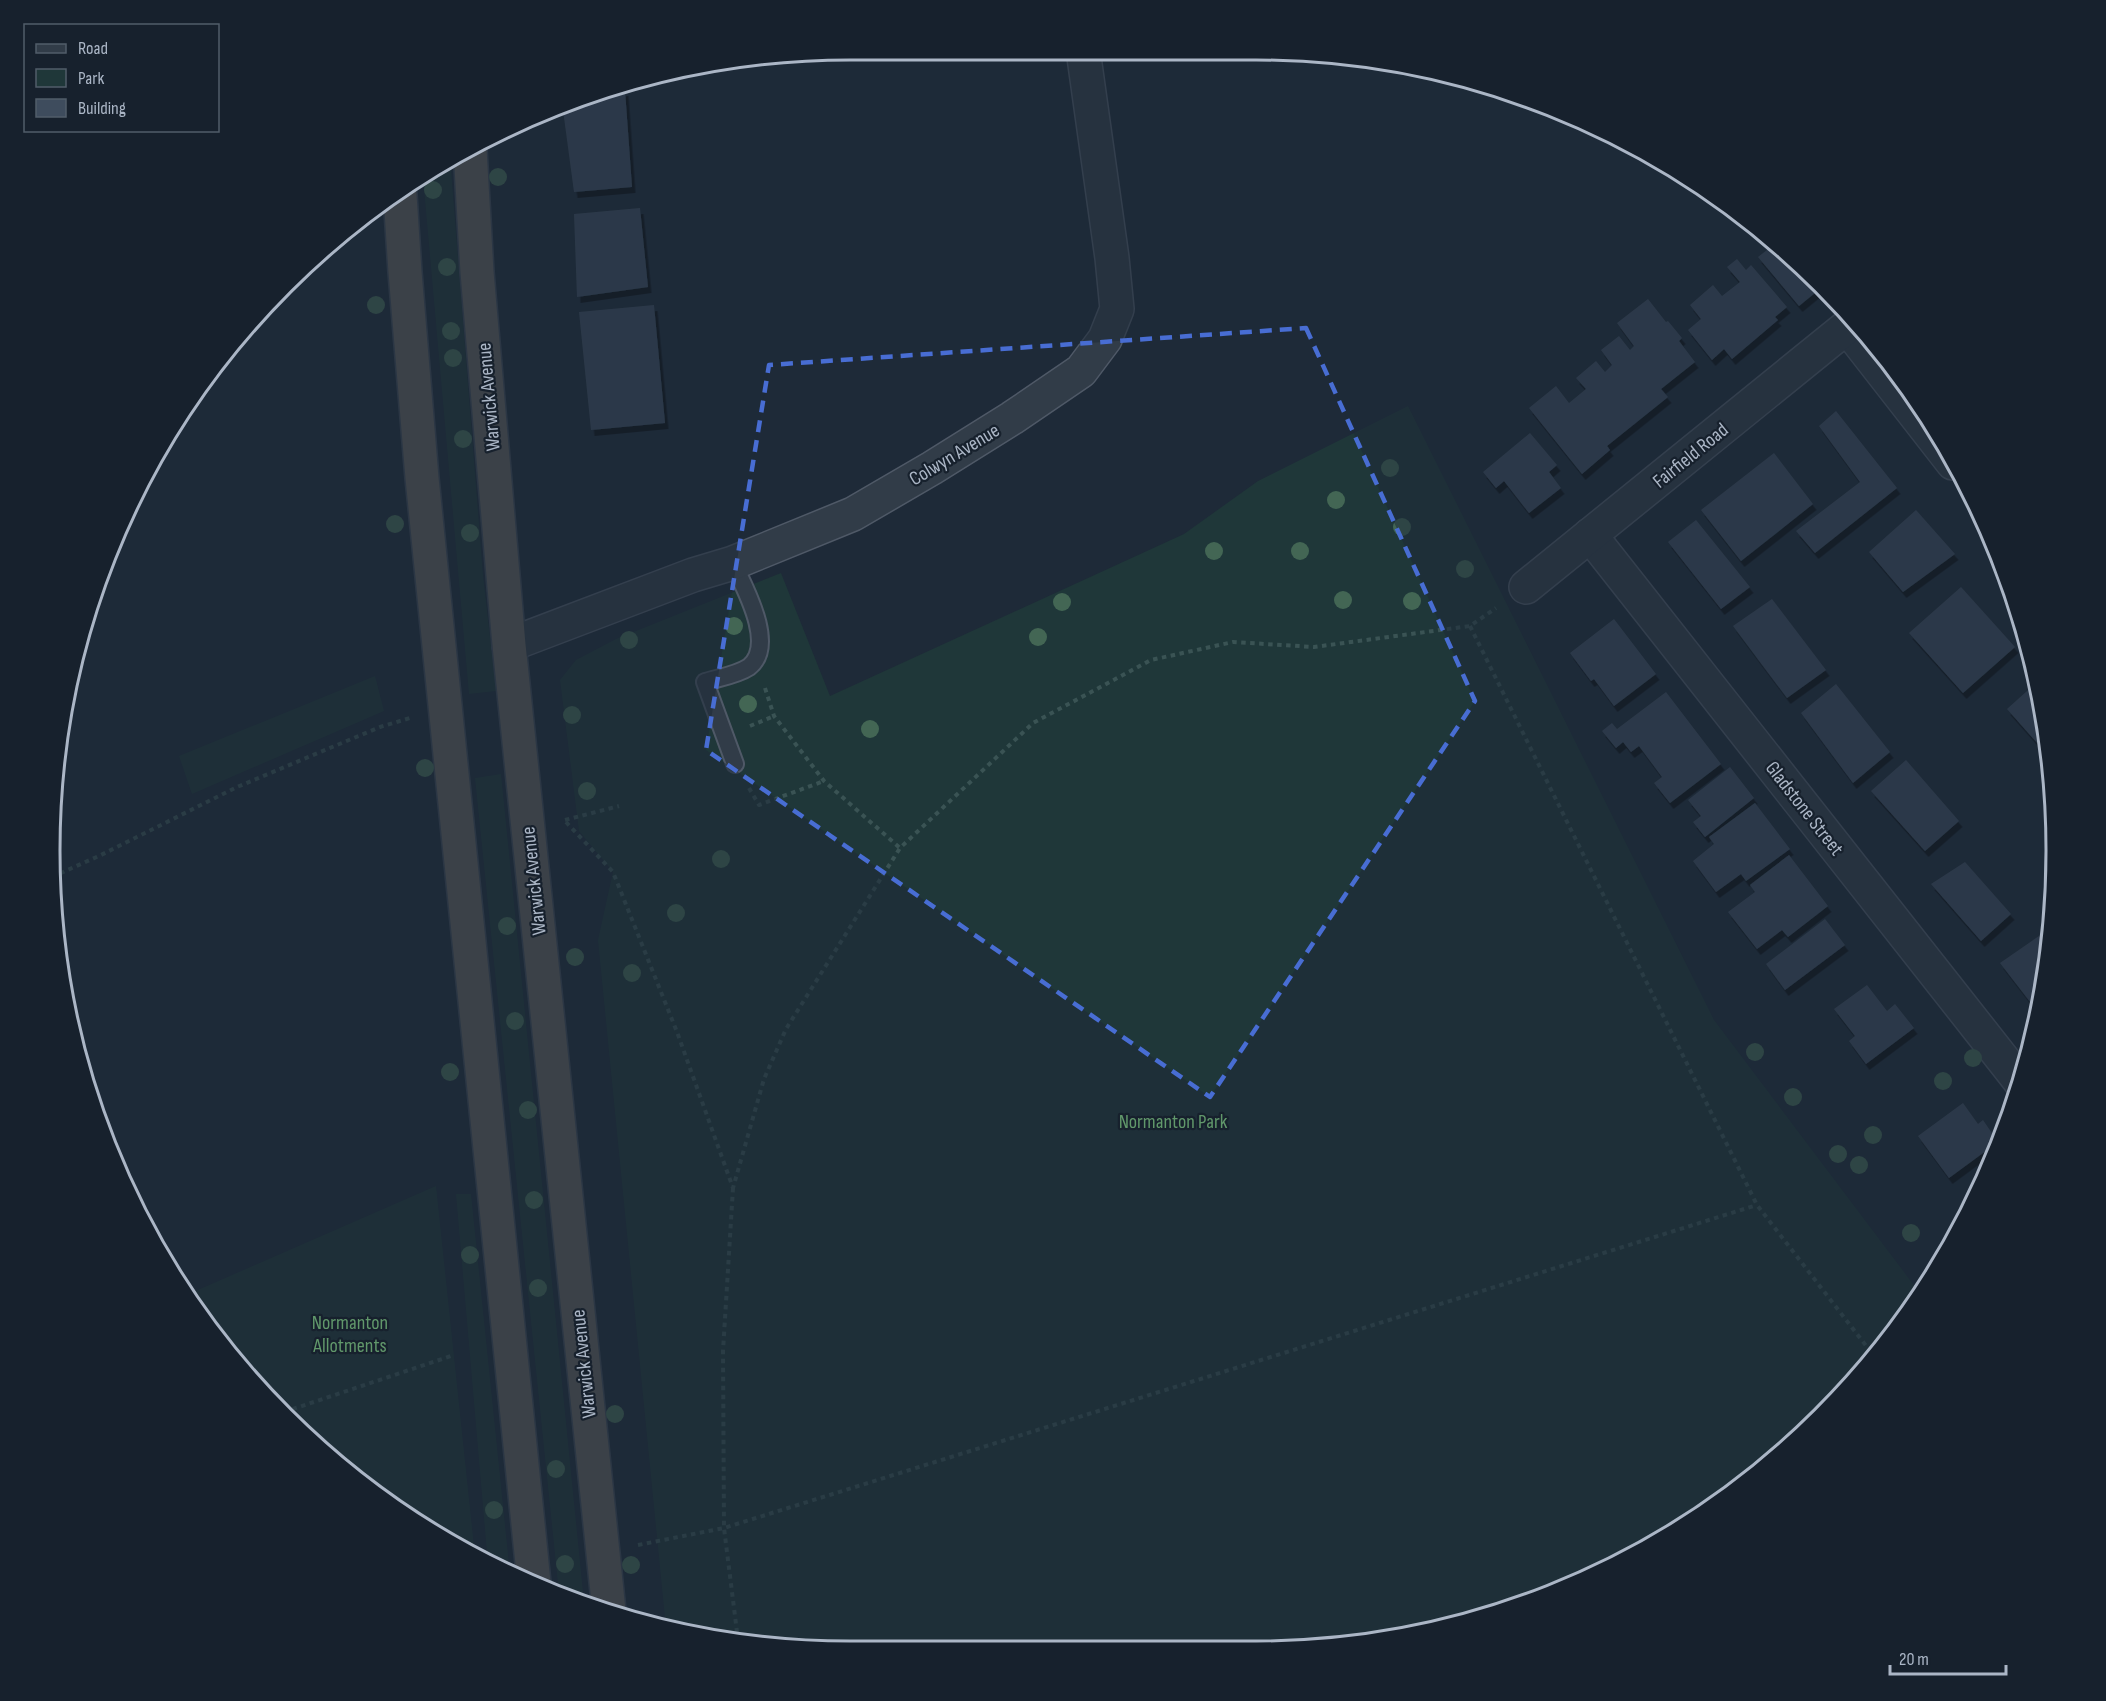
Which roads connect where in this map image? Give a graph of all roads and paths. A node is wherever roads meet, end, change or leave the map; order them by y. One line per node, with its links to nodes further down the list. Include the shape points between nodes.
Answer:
1 (1084, 60): 6 (street, Colwyn Avenue, via 1117,309 1105,339 1081,371 932,468 853,514)
2 (471, 158): 8 (highway, Warwick Avenue)
3 (400, 201): 10 (highway)
4 (1848, 327): 5 (street, Fairfield Road)
5 (1590, 535): 7 (street, Fairfield Road); 16 (street, Gladstone Street)
6 (733, 563): 8 (street, Colwyn Avenue); 9 (lane, via 755,610 759,630)
7 (1526, 587)
8 (509, 645): 23 (highway, Warwick Avenue)
9 (757, 657): 11 (lane, via 744,670 705,682); 12 (path, via 774,716)
10 (446, 715): 15 (path, via 409,718 369,732 237,787); 24 (highway)
11 (735, 764): 12 (path, via 759,805)
12 (824, 781): 14 (path)
13 (619, 806): 17 (path, via 564,820 613,872 677,1032)
14 (900, 848): 17 (path, via 786,1029 764,1079); 18 (path, via 1033,723 1151,660 1233,642 1314,647 1470,626)
15 (61, 873)
16 (2014, 1073)
17 (733, 1188): 22 (path, via 723,1351)
18 (1756, 1205): 19 (path); 22 (path)
19 (1869, 1349)
20 (454, 1355): 21 (path)
21 (292, 1409)
22 (724, 1528): 23 (path); 26 (path)
23 (603, 1552): 25 (highway, Warwick Avenue)
24 (533, 1574)
25 (608, 1603)
26 (737, 1632)

